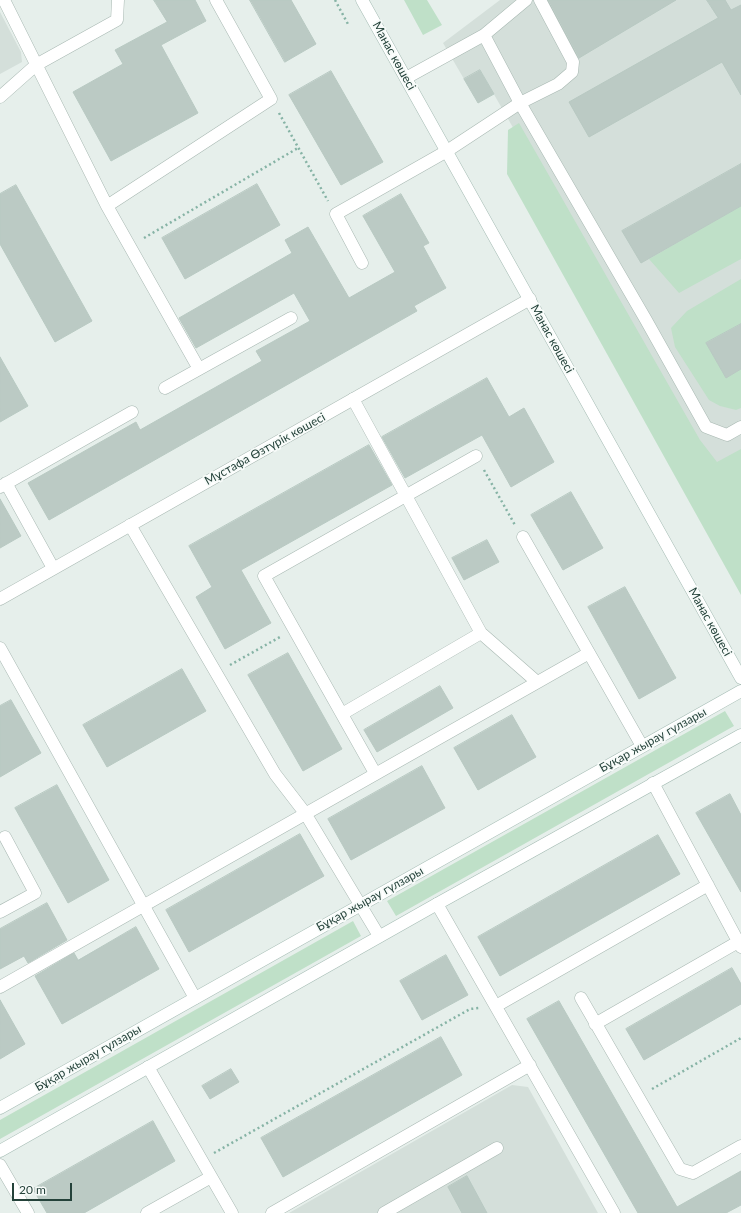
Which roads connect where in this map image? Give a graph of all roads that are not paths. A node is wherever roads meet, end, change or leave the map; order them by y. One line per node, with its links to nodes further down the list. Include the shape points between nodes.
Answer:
1 (118, 0): 8 (street, via 118,20)
2 (216, 0): 13 (street, via 271,99)
3 (362, 0): 9 (street, Манас көшесі)
4 (526, 0): 7 (street)
5 (540, 0): 11 (street, via 573,62 572,72 558,84)
6 (8, 2): 8 (street)
7 (484, 35): 9 (street); 11 (street)
8 (36, 64): 10 (street); 13 (street)
9 (406, 78): 12 (street, Манас көшесі)
10 (0, 97)
11 (520, 103): 12 (street); 21 (street, via 706,427 726,435)
12 (447, 151): 14 (street, via 336,214); 15 (street, Манас көшесі)
13 (107, 206): 17 (street)
14 (362, 263)
15 (530, 299): 19 (street, Мұстафа Өзтүрік көшесі); 32 (street, Манас көшесі)
16 (291, 318): 17 (street)
17 (199, 369): 18 (street)
18 (165, 388)
19 (353, 399): 24 (street); 25 (street, Мұстафа Өзтүрік көшесі)
20 (132, 412): 23 (street)
21 (741, 427)
22 (476, 456): 24 (street)
23 (3, 485): 27 (street)
24 (406, 495): 29 (street); 35 (street, via 264,576)
25 (130, 525): 27 (street, Мұстафа Өзтүрік көшесі); 40 (street, via 276,774)
26 (523, 538): 31 (street)
27 (53, 568): 28 (street, Мұстафа Өзтүрік көшесі)
28 (0, 599)
29 (481, 633): 33 (street); 35 (street)
30 (0, 648): 45 (street)
31 (589, 653): 33 (street); 37 (street)
32 (741, 678)
33 (537, 682): 38 (street)
34 (741, 691): 37 (street, Бұқар жырау гүлзары)
35 (342, 714): 38 (street)
36 (741, 735): 39 (street)
37 (642, 746): 43 (street, Бұқар жырау гүлзары)
38 (375, 773): 40 (street)
39 (653, 783): 42 (street); 44 (street)
40 (305, 813): 43 (street); 45 (street)
41 (5, 837): 46 (street, via 35,893)
42 (708, 885): 48 (street); 52 (street)
43 (360, 904): 47 (street); 50 (street, Бұқар жырау гүлзары)
44 (437, 904): 47 (street); 52 (street)
45 (144, 905): 49 (street); 50 (street)
46 (0, 912)
47 (379, 936): 55 (street)
48 (740, 945): 53 (street)
49 (0, 987)
50 (195, 998): 56 (street, Бұқар жырау гүлзары)
51 (581, 998): 53 (street)
52 (496, 1006): 54 (street)
53 (596, 1024): 57 (street, via 680,1169 693,1173)
54 (530, 1065): 65 (street); 67 (street)
55 (148, 1067): 59 (street); 61 (street)
56 (0, 1108)
57 (741, 1146)
58 (496, 1148): 66 (street)
59 (0, 1151)
60 (0, 1165): 62 (street)
61 (211, 1177): 63 (street); 64 (street)
62 (28, 1213)
63 (147, 1213)
64 (232, 1213)
65 (272, 1213)
66 (384, 1213)
67 (614, 1213)

